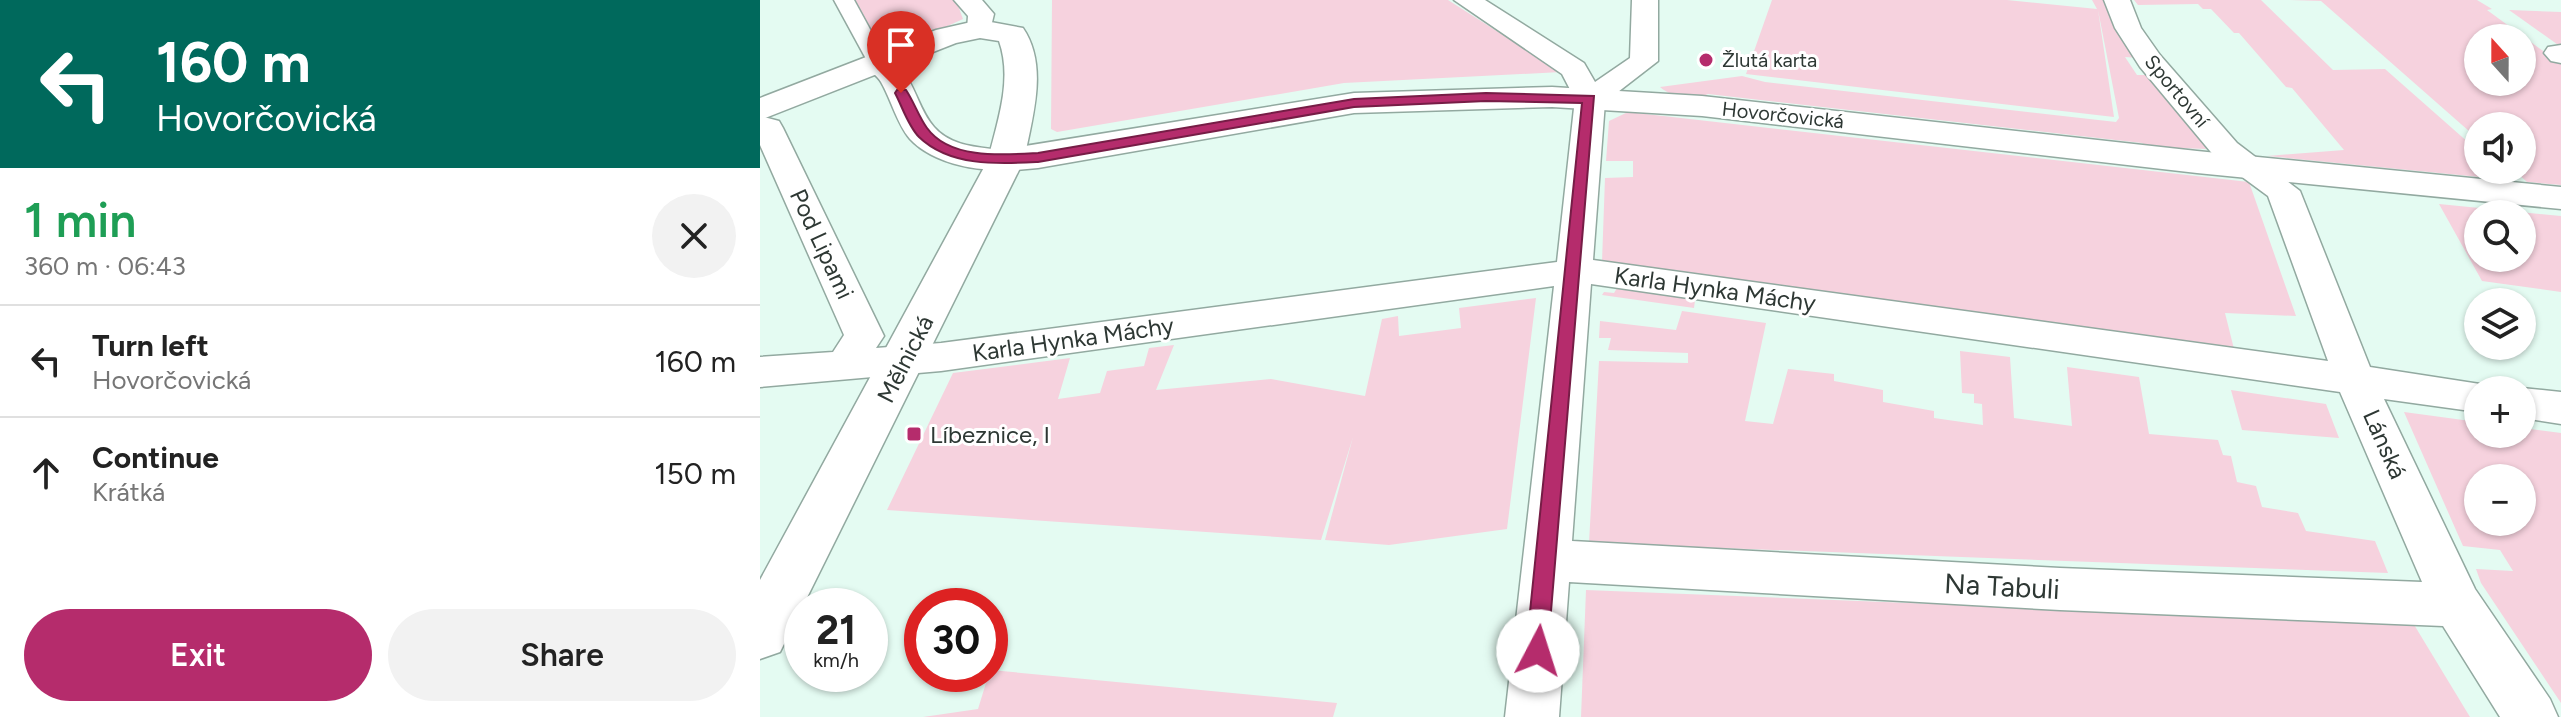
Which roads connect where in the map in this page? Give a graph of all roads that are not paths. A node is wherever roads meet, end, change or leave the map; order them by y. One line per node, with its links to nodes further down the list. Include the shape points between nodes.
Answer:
1 (844, 0): 7 (street)
2 (967, 0): 6 (street, via 981,14)
3 (1467, 0): 8 (street, via 1574,69)
4 (1645, 0): 8 (street, via 1644,61)
5 (2117, 0): 12 (street, Sportovní, via 2150,61 2226,150)
6 (980, 29): 7 (street, via 947,36); 11 (street, Mělnická, via 1012,34 1021,54 1023,73)
7 (878, 64): 9 (street); 11 (street, via 891,73 922,133 966,156)
8 (1590, 99): 11 (street, Hovorčovická, via 1354,103); 12 (street, Hovorčovická, via 1702,106); 14 (street)
9 (760, 110)
10 (760, 125): 16 (street, Pod Lipami, via 768,128 864,336)
11 (1006, 160): 15 (street, Mělnická)
12 (2254, 168): 13 (street, Hovorčovická); 18 (street, Lánská, via 2283,191)
13 (2561, 198)
14 (1572, 272): 15 (street, Karla Hynka Máchy); 18 (street, Karla Hynka Máchy); 22 (street)
15 (904, 361): 16 (street, Karla Hynka Máchy); 24 (street, Mělnická)
16 (845, 365): 17 (street, Karla Hynka Máchy)
17 (760, 372)
18 (2356, 382): 19 (street, Karla Hynka Máchy); 23 (street, Lánská)
19 (2464, 395)
20 (2536, 405): 21 (street)
21 (2561, 408)
22 (1547, 560): 23 (street, Na Tabuli); 25 (street)
23 (2457, 605): 26 (street, Lánská)
24 (760, 634)
25 (1532, 717)
26 (2531, 717)

